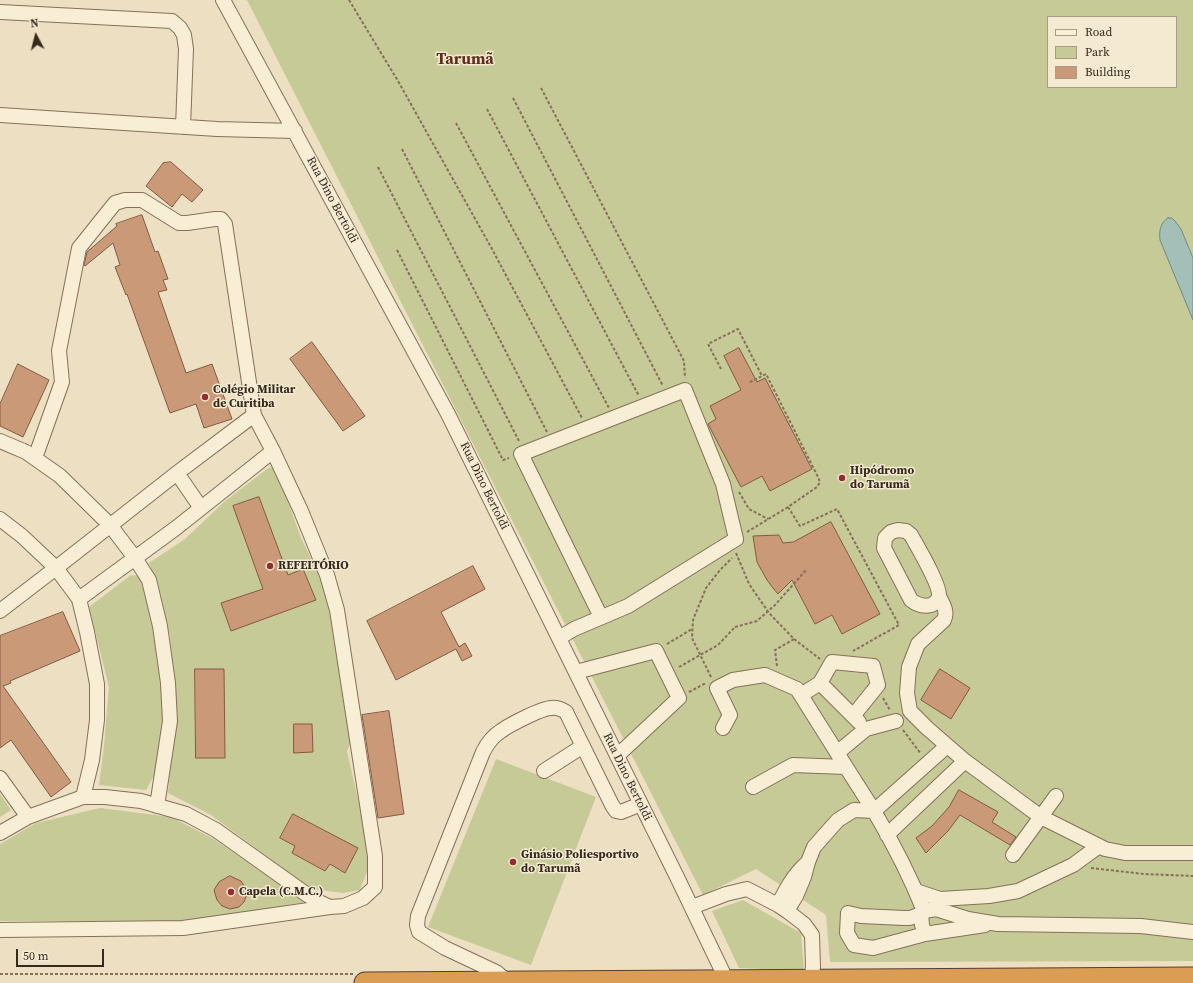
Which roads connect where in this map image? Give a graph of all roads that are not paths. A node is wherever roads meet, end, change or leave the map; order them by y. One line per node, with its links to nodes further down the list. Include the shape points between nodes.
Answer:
1 (224, 0): 5 (street, Rua Dino Bertoldi)
2 (0, 12): 4 (street, via 172,21 184,35 186,49)
3 (0, 114): 4 (street)
4 (183, 127): 5 (street)
5 (295, 131): 20 (street, Rua Dino Bertoldi, via 448,414)
6 (254, 415): 8 (street); 9 (street, via 225,224 221,219 179,223 142,200 125,200 116,203 79,248 60,351 62,382); 10 (street)
7 (0, 441): 9 (street)
8 (273, 451): 11 (street); 52 (street, via 327,575 337,610 375,856 375,887 363,898 344,906)
9 (35, 458): 13 (street, via 60,476)
10 (177, 473): 11 (street); 13 (street)
11 (201, 508): 14 (street)
12 (0, 519): 15 (street)
13 (110, 525): 14 (street); 15 (street)
14 (135, 558): 17 (street); 41 (street, via 149,580 160,626 168,683 170,721)
15 (56, 568): 17 (street); 18 (street)
16 (939, 596): 16 (street, via 933,576 911,535 906,531 891,532 885,538 884,548 911,600 923,606 936,602); 29 (street, via 946,615 944,620 918,644 909,666 907,693 910,711)
17 (79, 599): 39 (street, via 97,684 97,720 92,760)
18 (0, 611)
19 (599, 614): 19 (street, via 628,606 736,539 723,484 685,390 523,453); 20 (street, via 598,626)
20 (559, 638): 21 (street, Rua Dino Bertoldi)
21 (576, 672): 31 (street, Rua Dino Bertoldi); 31 (street, via 656,651 667,673 679,698)
22 (820, 683): 23 (street); 24 (street); 24 (street, via 832,662 873,666 878,685)
23 (801, 695): 26 (street, via 797,689 765,675 733,680 717,688 730,715); 30 (street)
24 (853, 716): 27 (street)
25 (896, 721): 27 (street)
26 (722, 728)
27 (866, 729): 30 (street)
28 (583, 746): 34 (street); 40 (street, via 616,811 621,812); 64 (street, via 566,712 559,708 541,711 500,731 492,739 483,752 418,916 419,932 445,948 496,972)
29 (947, 746): 32 (street); 43 (street)
30 (837, 753): 33 (street)
31 (617, 756): 40 (street, Rua Dino Bertoldi)
32 (965, 761): 44 (street); 47 (street)
33 (846, 767): 36 (street); 37 (street, via 793,765)
34 (544, 771)
35 (0, 778): 45 (street)
36 (857, 786): 42 (street); 43 (street)
37 (753, 787)
38 (1056, 796): 44 (street)
39 (83, 797): 41 (street, via 141,801); 45 (street)
40 (641, 804): 53 (street, Rua Dino Bertoldi)
41 (157, 806): 52 (street, via 186,814 216,830 306,894)
42 (854, 810): 43 (street); 54 (street, via 838,820 814,847 796,896)
43 (874, 811): 47 (street)
44 (1041, 816): 48 (street); 50 (street)
45 (28, 817): 46 (street)
46 (0, 833)
47 (887, 835): 51 (street)
48 (1099, 846): 49 (street, via 1119,852); 51 (street, via 1073,866 1018,891 989,896 940,899)
49 (1193, 853)
50 (1013, 855)
51 (916, 891): 55 (street)
52 (330, 907): 57 (street, via 183,928)
53 (692, 907): 54 (street, via 747,889); 62 (street, Rua Dino Bertoldi)
54 (783, 908): 60 (street, via 804,924 812,935)
55 (923, 912): 56 (street, via 936,909 968,919); 59 (street, via 922,925); 59 (street, via 910,918 848,913 847,933 854,945 873,948)
56 (998, 924): 58 (street, via 1141,926); 59 (street)
57 (0, 930)
58 (1193, 932)
59 (925, 934)
60 (811, 980): 62 (highway); 63 (highway)
61 (1188, 980): 63 (highway)
62 (727, 981): 64 (highway)
63 (1146, 981)
64 (508, 982): 65 (highway)
65 (365, 983)

